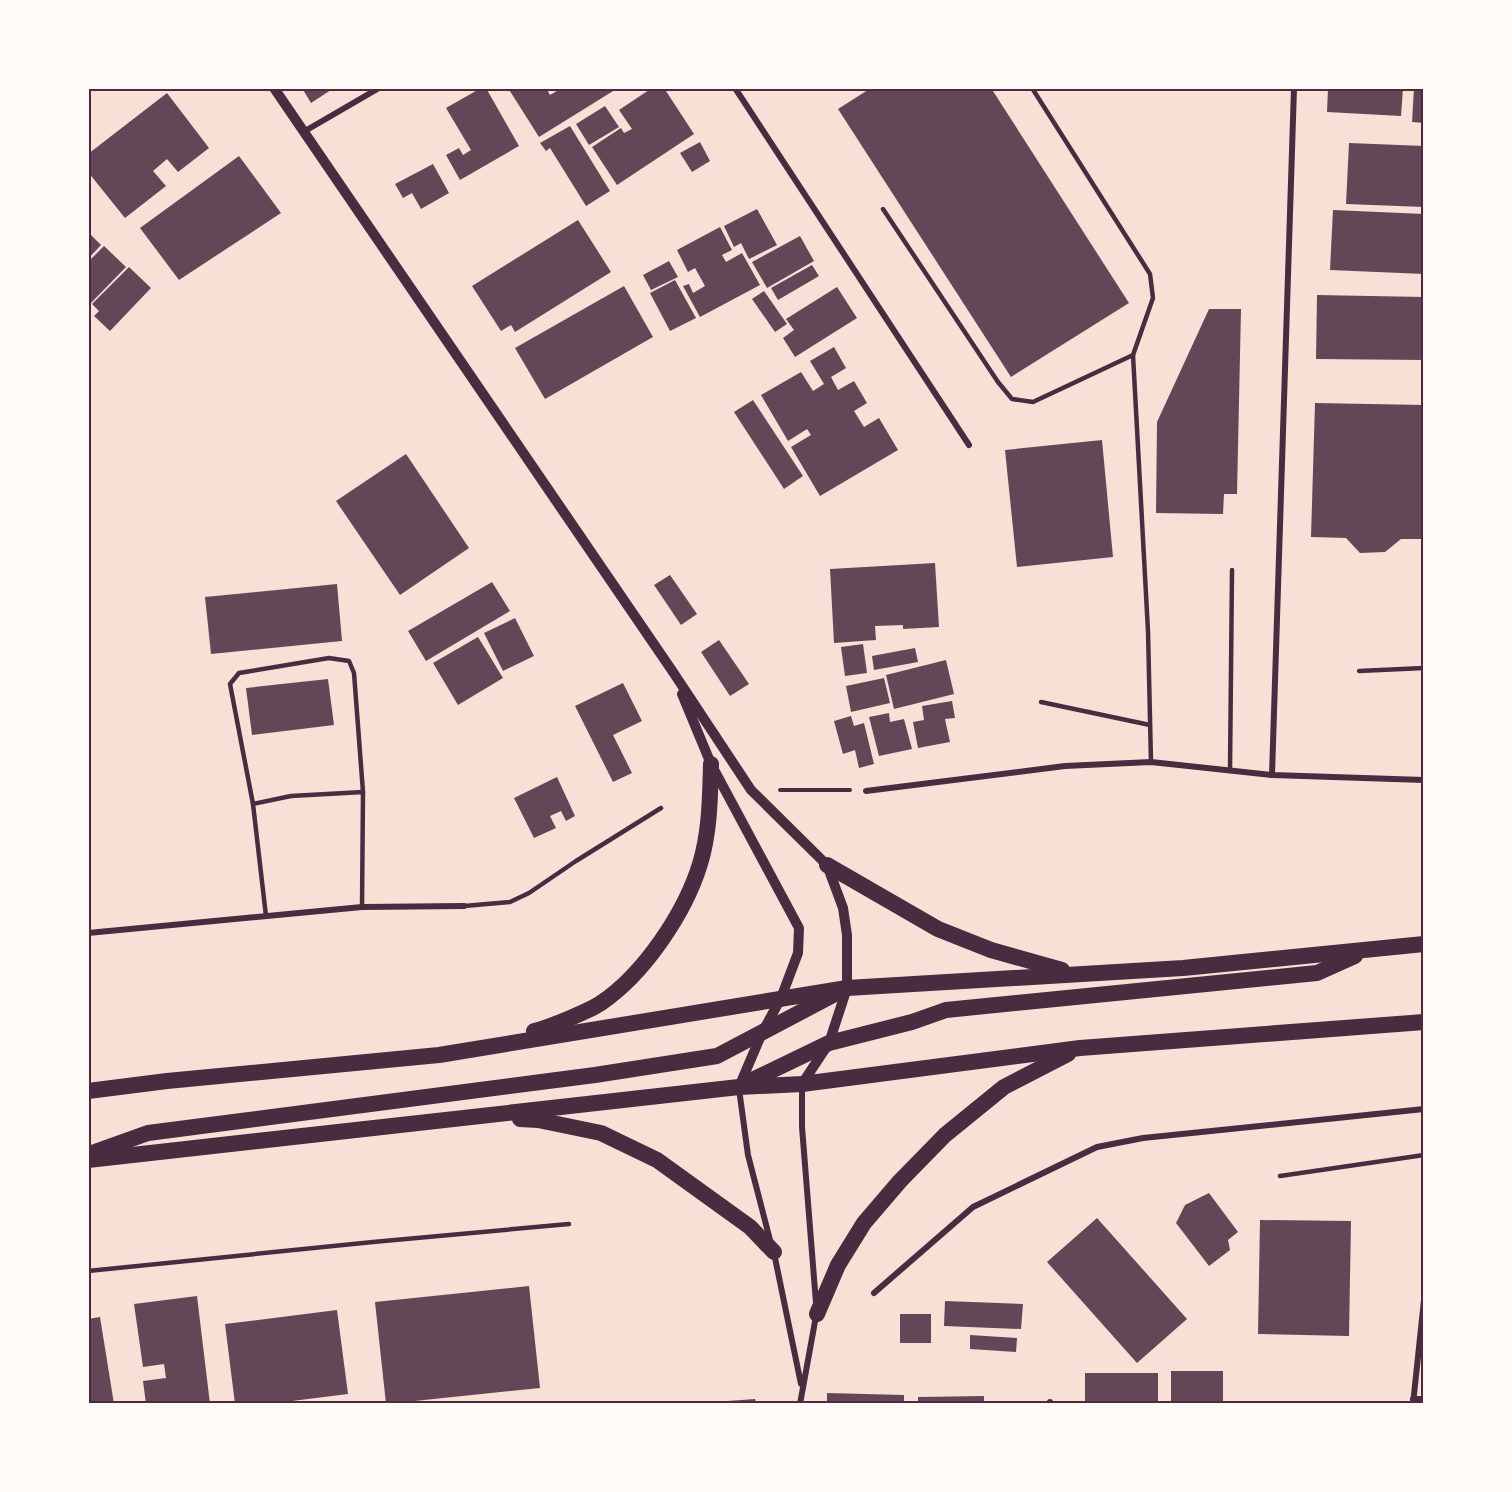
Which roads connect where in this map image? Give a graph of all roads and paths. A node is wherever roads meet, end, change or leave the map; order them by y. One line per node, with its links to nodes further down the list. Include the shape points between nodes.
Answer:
1 (274, 88): 6 (street)
2 (379, 88): 6 (street)
3 (735, 88): 9 (street)
4 (1032, 88): 8 (lane, via 1150,274 1153,298)
5 (1294, 88): 19 (street)
6 (305, 131): 13 (street)
7 (883, 209): 8 (lane, via 1012,399 1033,402)
8 (1133, 355): 15 (lane)
9 (969, 445)
10 (1232, 570): 18 (lane)
11 (1424, 669): 12 (lane)
12 (1359, 671)
13 (673, 672): 17 (street); 21 (street)
14 (1041, 702): 15 (lane)
15 (1150, 725): 16 (lane)
16 (1151, 762): 18 (street); 22 (street, via 1065,766)
17 (711, 764): 35 (street, via 799,928 798,953); 40 (highway, via 710,816 700,863 663,940 634,974 601,1003 541,1030)
18 (1230, 771): 19 (street)
19 (1272, 775): 20 (street)
20 (1424, 780)
21 (751, 790): 22 (path); 26 (street)
22 (866, 791)
23 (363, 792): 24 (lane, via 291,796); 24 (lane, via 354,673 349,661 329,658 239,673 230,684); 28 (lane)
24 (253, 804): 29 (lane)
25 (661, 808): 27 (lane, via 529,894 510,902)
26 (827, 865): 33 (highway, via 938,929 1011,956 1061,970); 34 (street, via 843,908)
27 (464, 906): 28 (street)
28 (363, 907): 29 (street)
29 (266, 916): 30 (street)
30 (88, 933)
31 (1424, 944): 32 (highway)
32 (1369, 949): 33 (highway); 38 (highway, via 1317,973 946,1010)
33 (1183, 968): 34 (highway)
34 (847, 988): 35 (highway); 37 (highway); 38 (street)
35 (780, 998): 37 (street); 40 (highway)
36 (1424, 1022): 39 (highway)
37 (762, 1033): 42 (street); 46 (highway, via 717,1056 595,1076 148,1133)
38 (829, 1043): 41 (street); 42 (highway)
39 (1080, 1048): 41 (highway); 55 (highway, via 1004,1087 945,1135 900,1180 864,1223 838,1265)
40 (439, 1055): 43 (highway)
41 (802, 1084): 42 (highway); 55 (street)
42 (739, 1087): 45 (highway); 51 (street, via 748,1155)
43 (88, 1091)
44 (1424, 1109): 53 (street, via 1143,1138 1097,1147 973,1207)
45 (463, 1118): 48 (highway); 51 (highway, via 538,1120 601,1132 657,1160 750,1227)
46 (88, 1154)
47 (1424, 1155): 49 (lane)
48 (88, 1160)
49 (1280, 1176)
50 (569, 1224): 52 (lane)
51 (774, 1252): 56 (street)
52 (88, 1271)
53 (874, 1293)
54 (1424, 1300): 58 (street)
55 (817, 1314): 56 (street)
56 (802, 1388): 59 (street)
57 (1424, 1399): 58 (street)
58 (1413, 1401)
59 (800, 1404)

